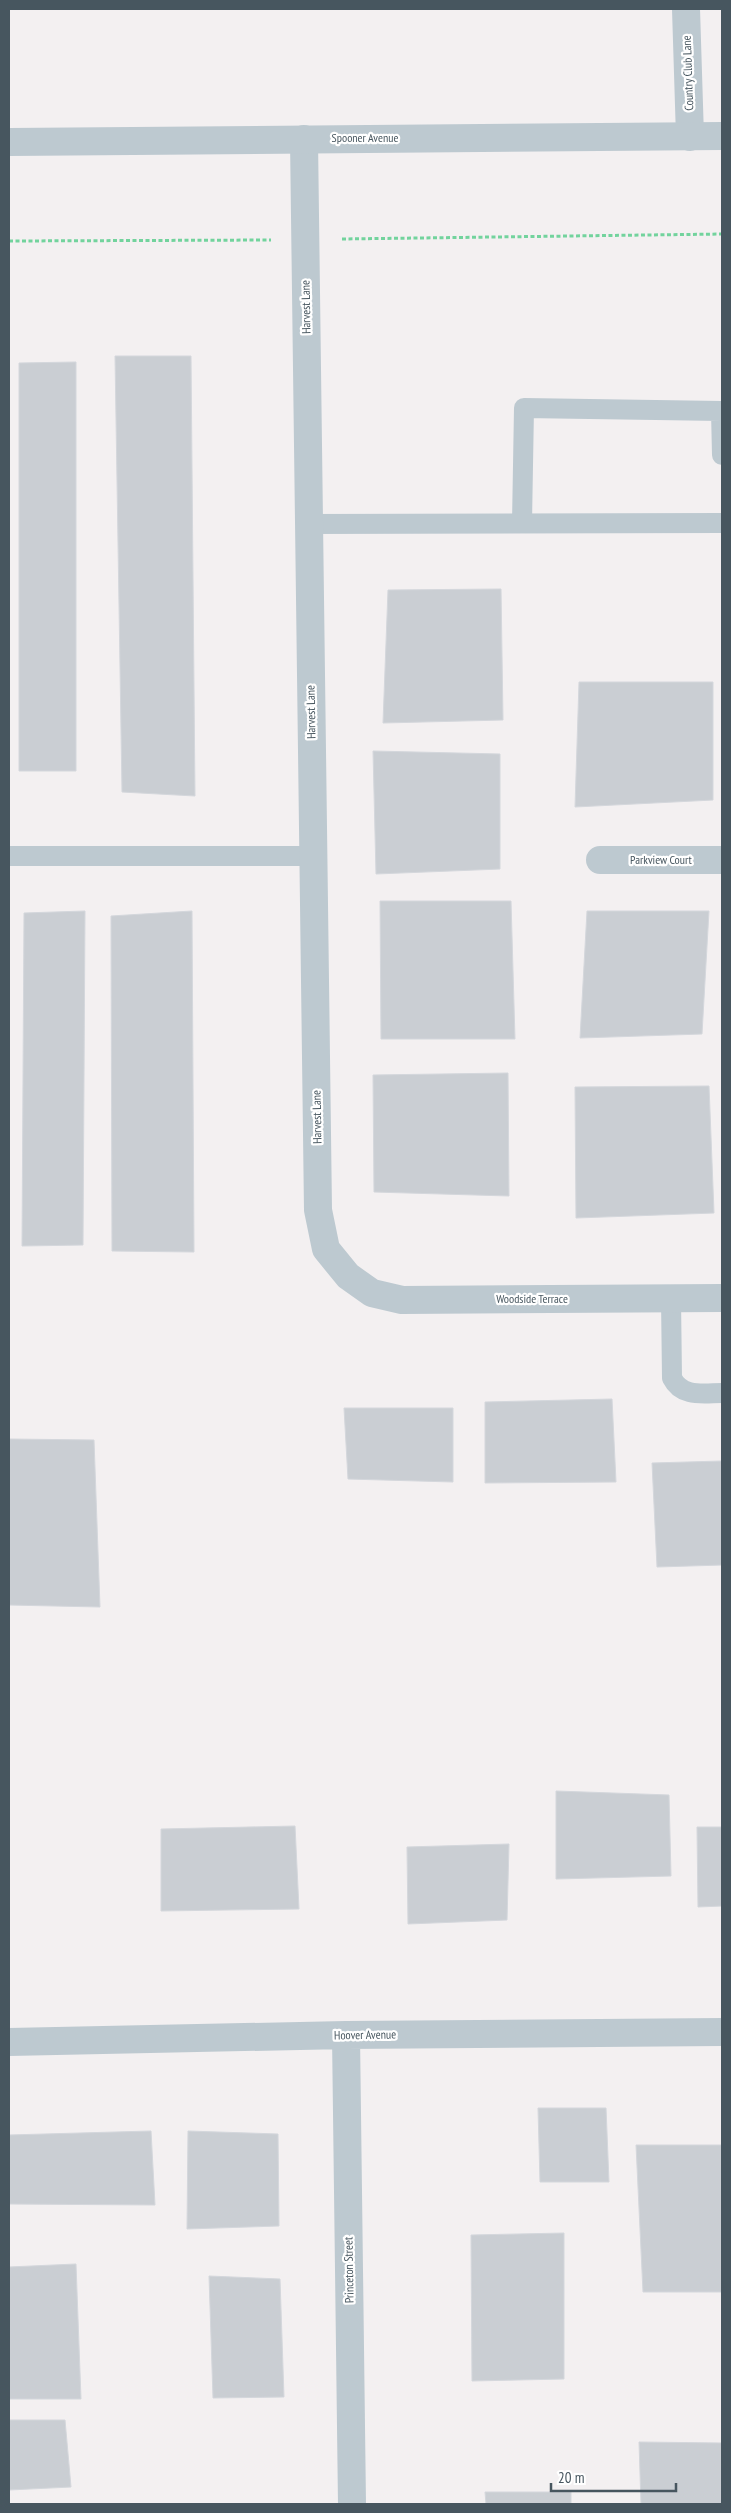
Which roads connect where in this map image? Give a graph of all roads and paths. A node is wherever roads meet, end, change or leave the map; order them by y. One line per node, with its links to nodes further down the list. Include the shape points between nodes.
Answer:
1 (686, 9): 3 (street, Country Club Lane)
2 (722, 136): 3 (street, Spooner Avenue)
3 (690, 137): 4 (street, Spooner Avenue)
4 (304, 139): 5 (street, Spooner Avenue); 7 (street, Harvest Lane)
5 (9, 142)
6 (722, 234): 7 (path)
7 (305, 239): 8 (path); 12 (street, Harvest Lane)
8 (9, 241)
9 (722, 455): 10 (lane, via 721,411 524,408)
10 (522, 523): 11 (lane); 12 (lane)
11 (722, 523)
12 (309, 524): 14 (street, Harvest Lane)
13 (9, 856): 14 (lane)
14 (313, 856): 17 (street, Harvest Lane, via 318,1210 326,1249)
15 (600, 860): 16 (street, Parkview Court)
16 (722, 860)
17 (348, 1276): 19 (street, Woodside Terrace, via 372,1293 402,1300)
18 (722, 1298): 19 (street, Woodside Terrace)
19 (671, 1299): 20 (lane, via 672,1378 675,1384 692,1393)
20 (722, 1393)
21 (722, 2032): 22 (street, Hoover Avenue)
22 (346, 2035): 23 (street, Hoover Avenue); 24 (street, Princeton Street)
23 (9, 2042)
24 (352, 2504)

